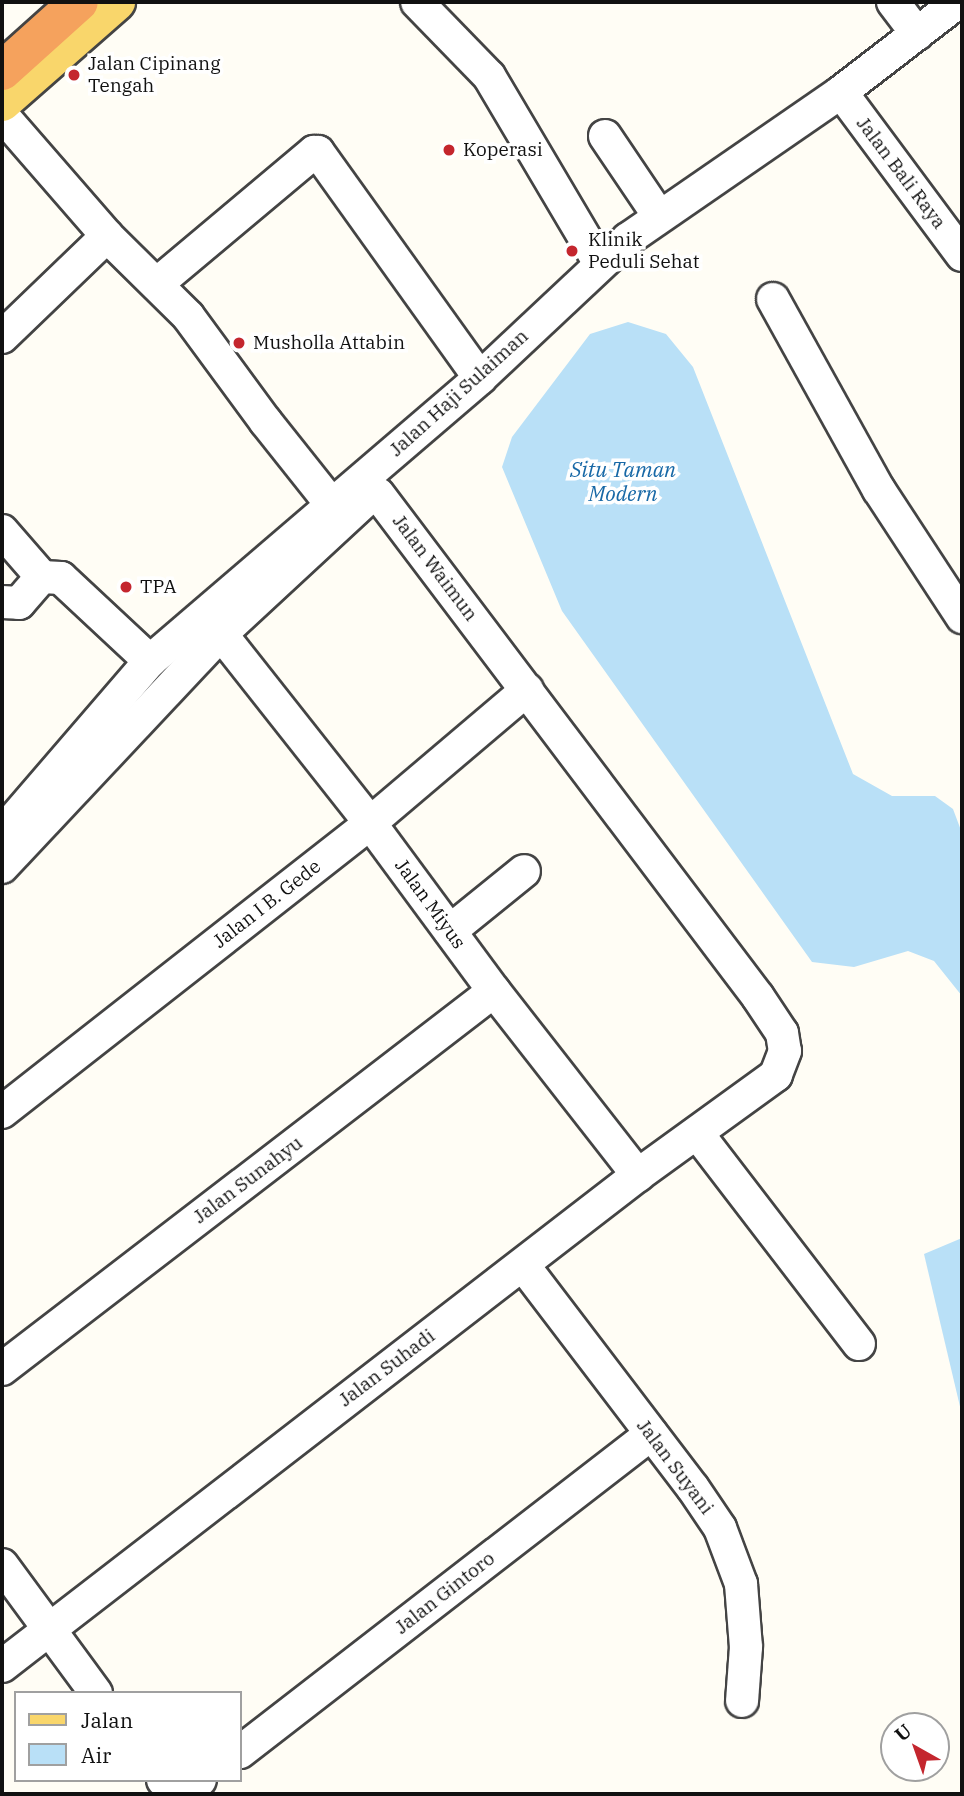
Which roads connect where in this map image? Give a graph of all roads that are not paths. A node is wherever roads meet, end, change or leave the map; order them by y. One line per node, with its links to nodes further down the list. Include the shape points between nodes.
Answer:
1 (79, 2): 7 (highway)
2 (116, 2): 9 (main road)
3 (417, 2): 15 (street, via 489,76)
4 (893, 2): 6 (street)
5 (958, 2): 6 (street, Jalan Haji Sulaiman)
6 (917, 34): 8 (street, Jalan Haji Sulaiman)
7 (2, 71)
8 (841, 92): 12 (street, Jalan Haji Sulaiman); 14 (street, Jalan Bali Raya)
9 (2, 102)
10 (2, 115): 13 (street)
11 (605, 135): 12 (street)
12 (659, 216): 15 (street, Jalan Haji Sulaiman)
13 (107, 236): 16 (street); 18 (street)
14 (962, 254)
15 (600, 264): 19 (street, Jalan Haji Sulaiman)
16 (158, 284): 19 (street, via 316,151); 20 (street, via 188,316)
17 (773, 299): 24 (street, via 879,490)
18 (2, 337)
19 (480, 379): 20 (street, Jalan Haji Sulaiman)
20 (332, 505): 26 (street, Jalan Haji Sulaiman)
21 (2, 531): 22 (street)
22 (42, 577): 23 (street, via 19,603); 26 (street, via 61,578)
23 (2, 602)
24 (962, 617)
25 (220, 634): 27 (street, Jalan Waimun, via 376,494); 28 (street, Jalan Miyus); 30 (street, Jalan Waimun)
26 (150, 661): 29 (street, Jalan Haji Sulaiman)
27 (527, 690): 28 (street, Jalan I B. Gede); 34 (street, Jalan Waimun, via 782,1033 785,1051)
28 (370, 822): 32 (street, Jalan Miyus); 35 (street, Jalan I B. Gede)
29 (2, 833)
30 (2, 867)
31 (524, 871): 32 (street)
32 (450, 931): 33 (street, Jalan Miyus)
33 (494, 991): 37 (street, Jalan Miyus); 40 (street, Jalan Sunahyu)
34 (776, 1075): 36 (street, Jalan Suhadi)
35 (2, 1112)
36 (697, 1133): 37 (street, Jalan Suhadi); 39 (street)
37 (638, 1175): 38 (street, Jalan Suhadi)
38 (523, 1265): 41 (street, Jalan Suyani); 43 (street, Jalan Suhadi)
39 (859, 1344)
40 (2, 1369)
41 (651, 1434): 46 (street, Jalan Suyani, via 707,1508 732,1555 741,1584 746,1647); 47 (street, Jalan Gintoro)
42 (2, 1564): 43 (street)
43 (48, 1627): 44 (street, Jalan Suhadi); 45 (street)
44 (2, 1666)
45 (95, 1691)
46 (742, 1701)
47 (242, 1750)
48 (167, 1782): 49 (street, via 178,1787)
49 (194, 1782)

